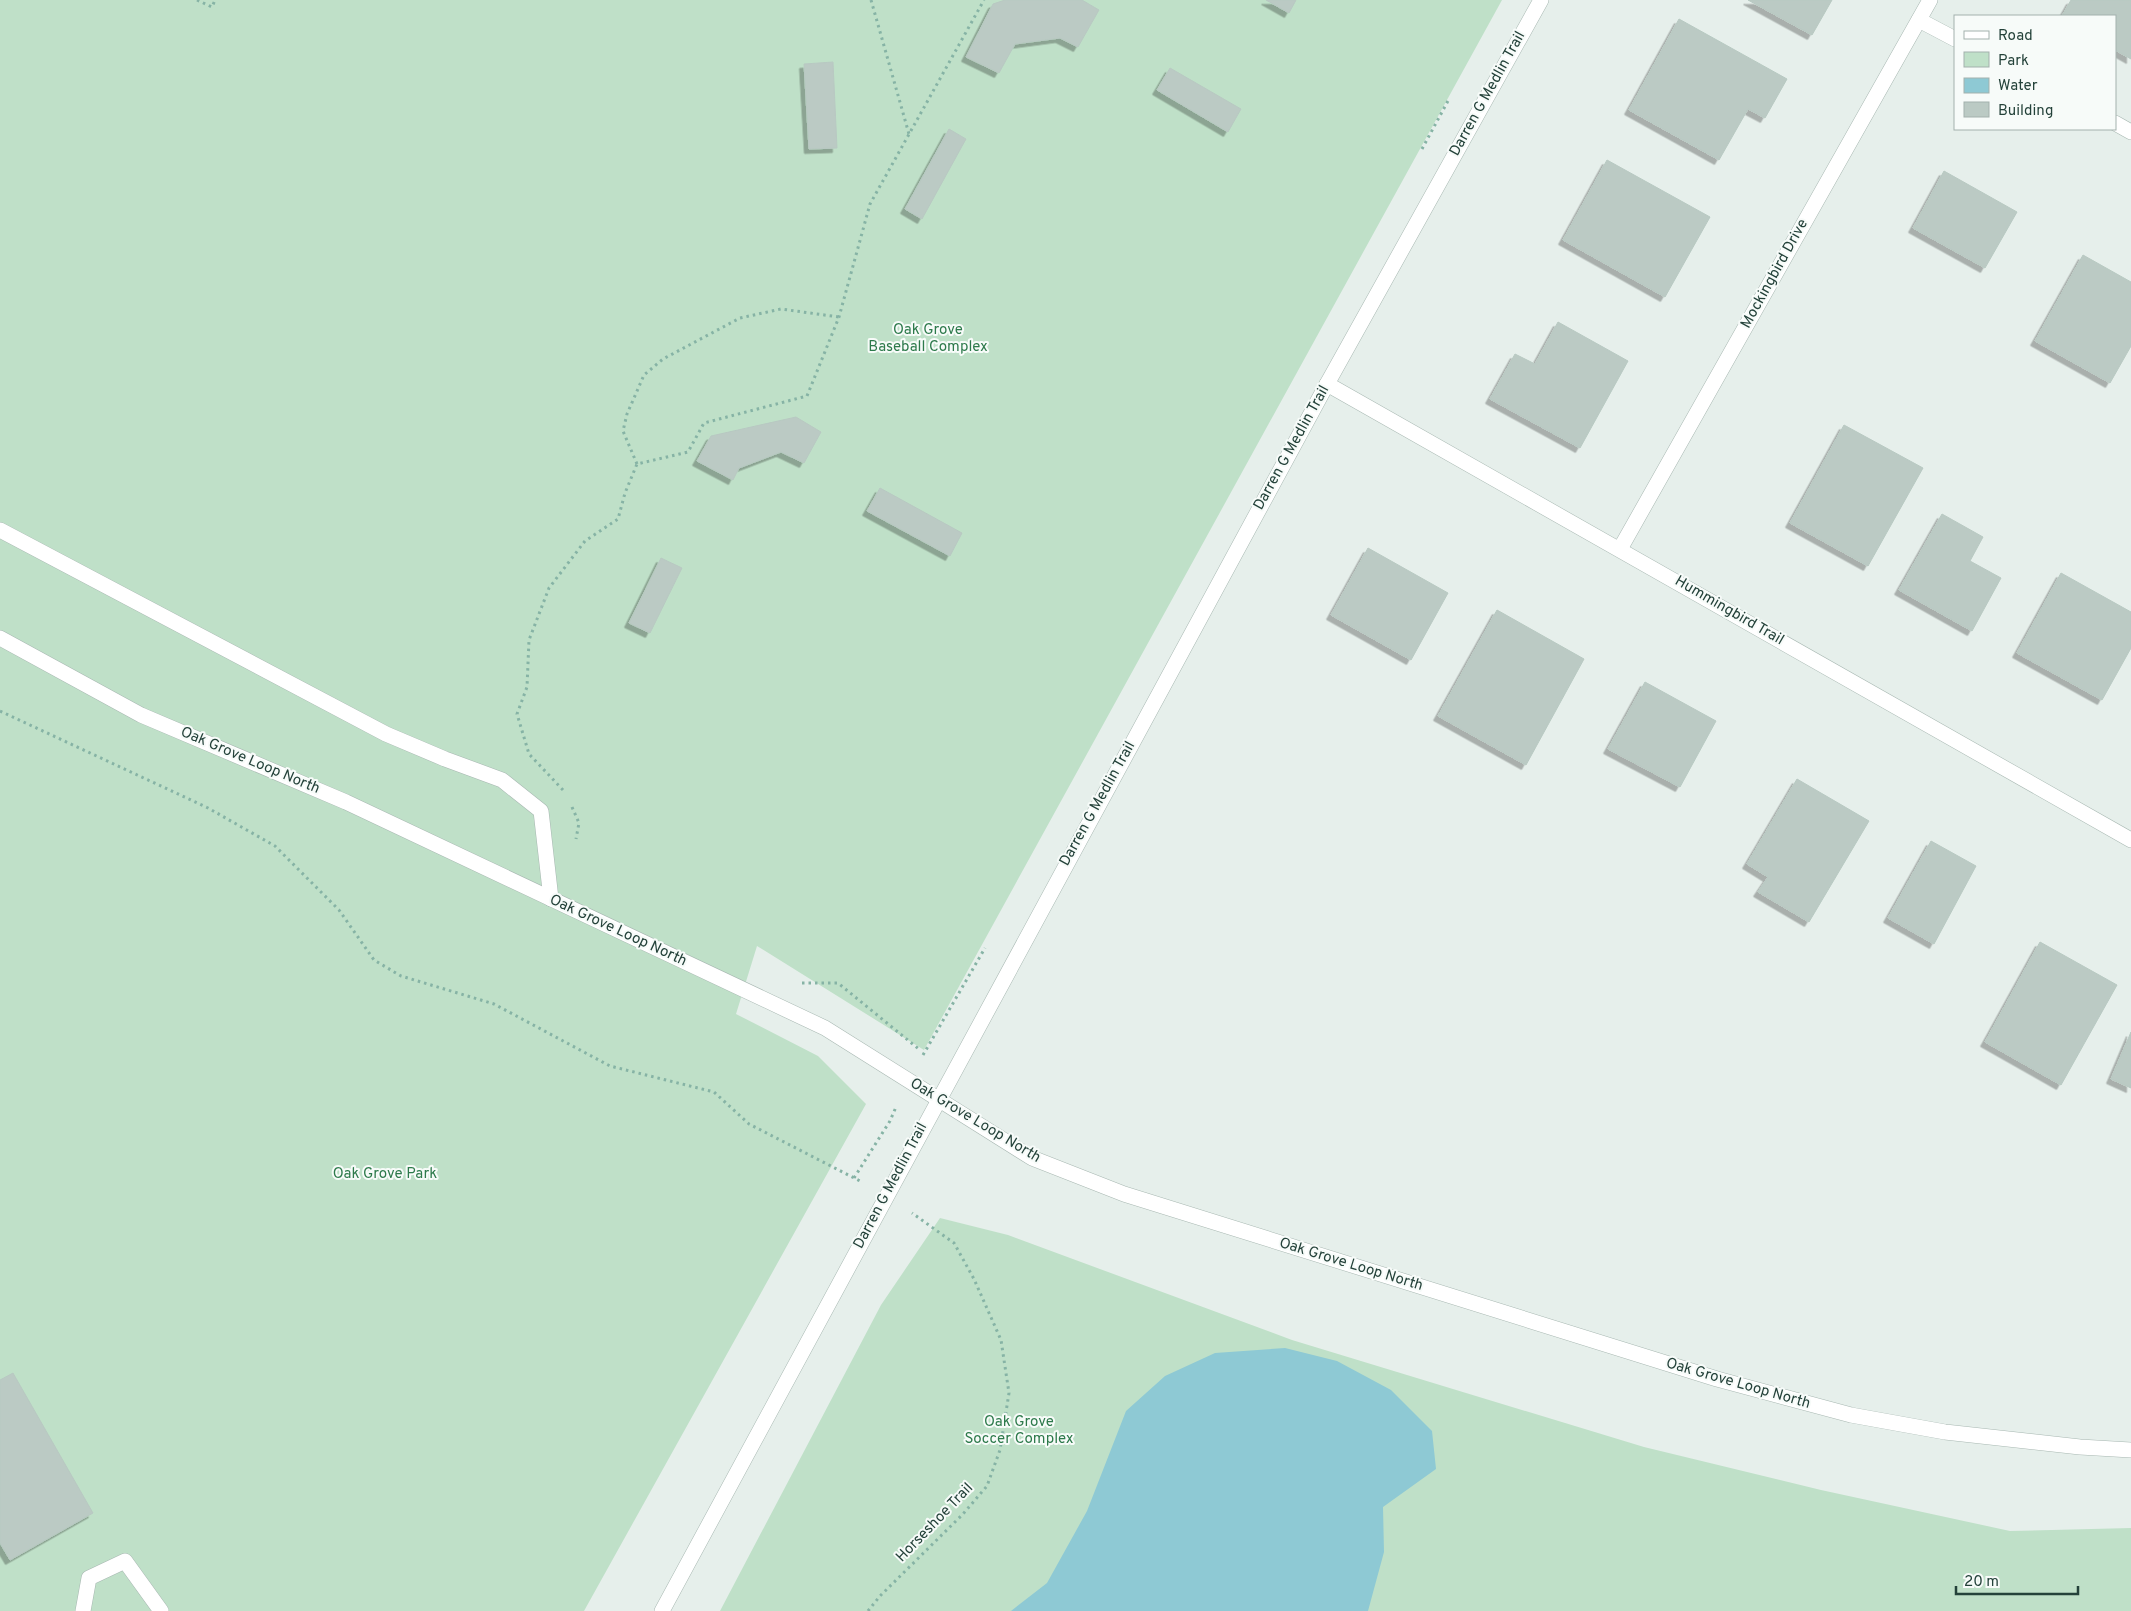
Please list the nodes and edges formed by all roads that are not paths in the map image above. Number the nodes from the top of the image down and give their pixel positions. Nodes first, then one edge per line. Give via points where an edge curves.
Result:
1 (1541, 0) edge
2 (1930, 0) edge
3 (1919, 20) junction
4 (1954, 38) edge
5 (2116, 124) edge
6 (2131, 132) edge
7 (1327, 384) junction
8 (0, 530) edge
9 (1620, 549) junction
10 (0, 638) edge
11 (2131, 840) edge
12 (551, 899) junction
13 (938, 1100) junction
14 (2131, 1450) edge
15 (83, 1611) edge
16 (161, 1611) edge
17 (662, 1611) edge

1 - 7 street, Darren G Medlin Trail
2 - 3 street, Mockingbird Drive
3 - 4 street
3 - 9 street, Mockingbird Drive
5 - 6 street
7 - 9 street, Hummingbird Trail
7 - 13 street, Darren G Medlin Trail
8 - 12 street via 386,734 502,780 541,811
9 - 11 street, Hummingbird Trail
10 - 12 street, Oak Grove Loop North via 141,715 346,802
12 - 13 street, Oak Grove Loop North via 824,1028
13 - 14 street, Oak Grove Loop North via 1032,1158 1124,1194 1717,1380 1851,1415 1945,1432
13 - 17 street, Darren G Medlin Trail
15 - 16 street via 89,1578 125,1561

